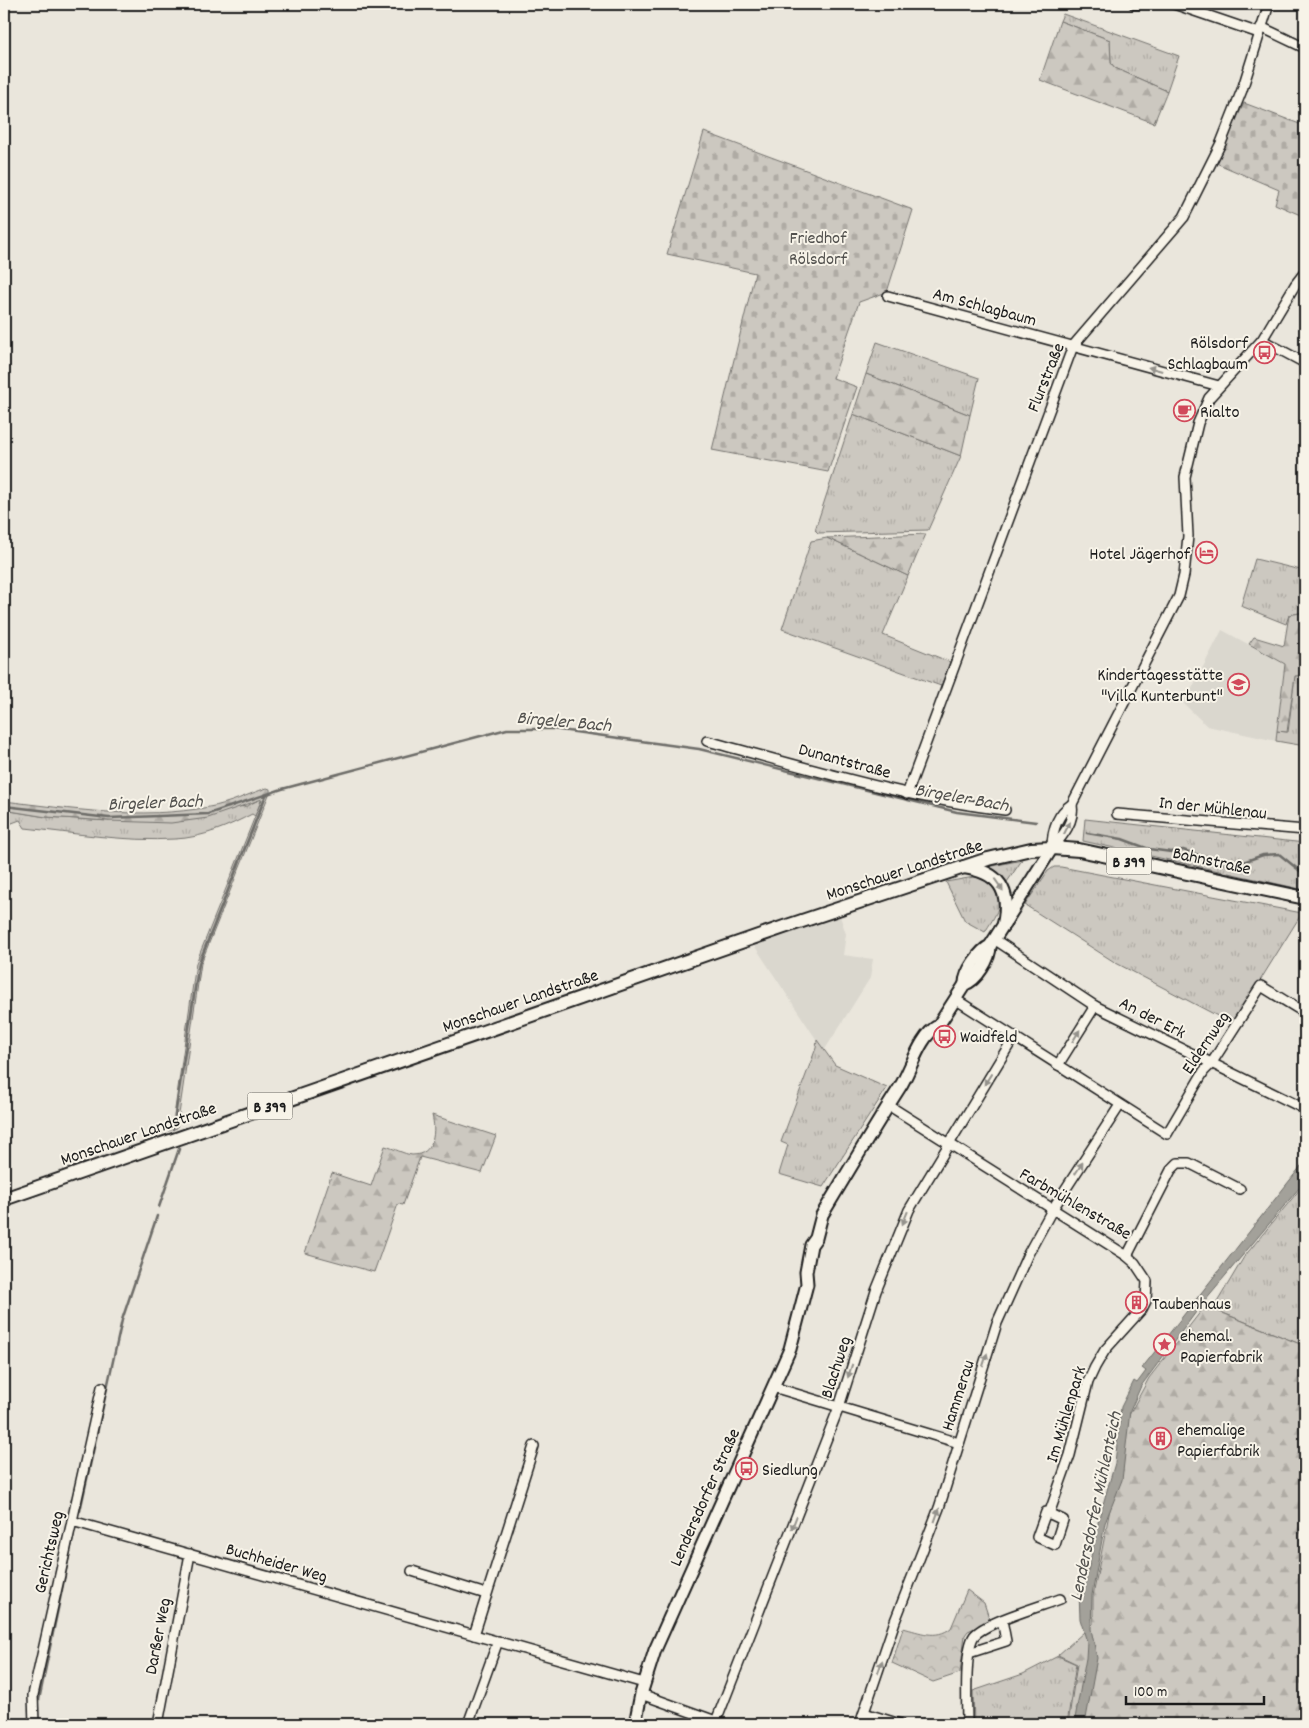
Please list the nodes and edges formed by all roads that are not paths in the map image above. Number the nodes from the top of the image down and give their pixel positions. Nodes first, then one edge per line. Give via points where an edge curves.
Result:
1 (1134, 4) edge
2 (1138, 4) edge
3 (1174, 4) edge
4 (1269, 4) edge
5 (1260, 30) junction
6 (1305, 48) edge
7 (1305, 272) edge
8 (888, 296) dead end
9 (1262, 340) junction
10 (1074, 346) junction
11 (1305, 363) edge
12 (1219, 386) junction
13 (707, 741) dead end
14 (907, 794) junction
15 (1005, 810) dead end
16 (1117, 814) dead end
17 (1305, 830) edge
18 (1052, 848) junction
19 (964, 867) junction
20 (1305, 898) edge
21 (1004, 924) junction
22 (992, 943) junction
23 (956, 999) junction
24 (1094, 1006) junction
25 (1305, 1011) edge
26 (1014, 1037) junction
27 (1211, 1064) junction
28 (1058, 1065) junction
29 (1120, 1105) junction
30 (888, 1106) junction
31 (1305, 1108) edge
32 (947, 1144) junction
33 (1240, 1189) dead end
34 (4, 1199) edge
35 (1052, 1210) junction
36 (1127, 1256) junction
37 (102, 1387) dead end
38 (773, 1387) junction
39 (839, 1407) junction
40 (959, 1443) junction
41 (534, 1446) dead end
42 (1050, 1514) dead end
43 (72, 1521) junction
44 (190, 1554) junction
45 (412, 1571) dead end
46 (486, 1594) junction
47 (1060, 1599) dead end
48 (1002, 1620) junction
49 (474, 1635) junction
50 (498, 1640) junction
51 (970, 1653) junction
52 (642, 1689) junction
53 (864, 1713) junction
54 (718, 1723) edge
55 (34, 1724) edge
56 (158, 1724) edge
57 (468, 1724) edge
58 (635, 1724) edge
59 (860, 1724) edge
60 (900, 1724) edge
61 (967, 1724) edge

1 - 2 street
3 - 5 street
4 - 5 street, Flurstraße
5 - 6 street
5 - 10 street, Flurstraße via 1242,90 1221,143 1184,217
7 - 9 street
8 - 10 street, Am Schlagbaum
9 - 11 street
9 - 12 street
12 -> 10 street, Am Schlagbaum
10 - 14 street, Flurstraße
12 - 18 street via 1202,410 1188,461 1185,491 1187,556 1179,596 1072,804 1064,809 1052,832
13 - 14 street, Dunantstraße
14 - 15 street, Dunantstraße via 958,805
16 - 17 street, In der Mühlenau
18 - 19 main road, Monschauer Landstraße / B 399 via 1016,852
18 - 20 main road, Bahnstraße / B 399 via 1079,850
18 - 21 street, Lendersdorfer Straße
19 -> 21 main road via 987,873 1000,884 1007,901
19 - 34 main road, Monschauer Landstraße / B 399
21 - 22 street, Lendersdorfer Straße
22 - 23 street, Lendersdorfer Straße via 975,961
22 - 24 street, An der Erk
23 - 26 street
23 - 30 street, Lendersdorfer Straße via 921,1046
24 - 27 street, An der Erk
28 -> 24 street
25 - 27 street, Eldernweg via 1261,986
26 - 28 street
26 -> 32 street, Blachweg
27 - 29 street, Eldernweg via 1168,1134
27 - 31 street, An der Erk
28 - 29 street
35 -> 29 street, Hammerau
30 - 32 street, Farbmühlenstraße
30 - 38 street, Lendersdorfer Straße via 822,1215 811,1279 806,1284 790,1350
32 - 35 street, Farbmühlenstraße
32 -> 39 street, Blachweg via 908,1210 876,1290
33 - 36 street, Farbmühlenstraße via 1189,1163 1178,1163 1171,1170
35 - 36 street, Farbmühlenstraße
40 -> 35 street, Hammerau via 997,1323
36 - 42 street, Im Mühlenpark via 1147,1281 1146,1301 1105,1350 1088,1382 1070,1455
37 - 43 street, Gerichtsweg
38 - 39 street
38 - 52 street, Lendersdorfer Straße via 655,1650
39 - 40 street
39 -> 54 street, Blachweg
53 -> 40 street, Hammerau via 895,1621 940,1508
41 - 46 street
43 - 44 street, Buchheider Weg
43 - 55 street, Gerichtsweg via 33,1695
44 - 49 street, Buchheider Weg
44 - 56 street, Darßer Weg
45 - 46 street
46 - 49 street
47 - 48 street
48 - 51 street via 976,1634
48 - 51 street via 1006,1641
49 - 50 street, Buchheider Weg
50 - 52 street, Buchheider Weg
50 - 57 street
51 - 61 street
52 - 54 street, Buchheider Weg
52 - 58 street, Lendersdorfer Straße
53 - 59 street, Hammerau
53 - 60 street

